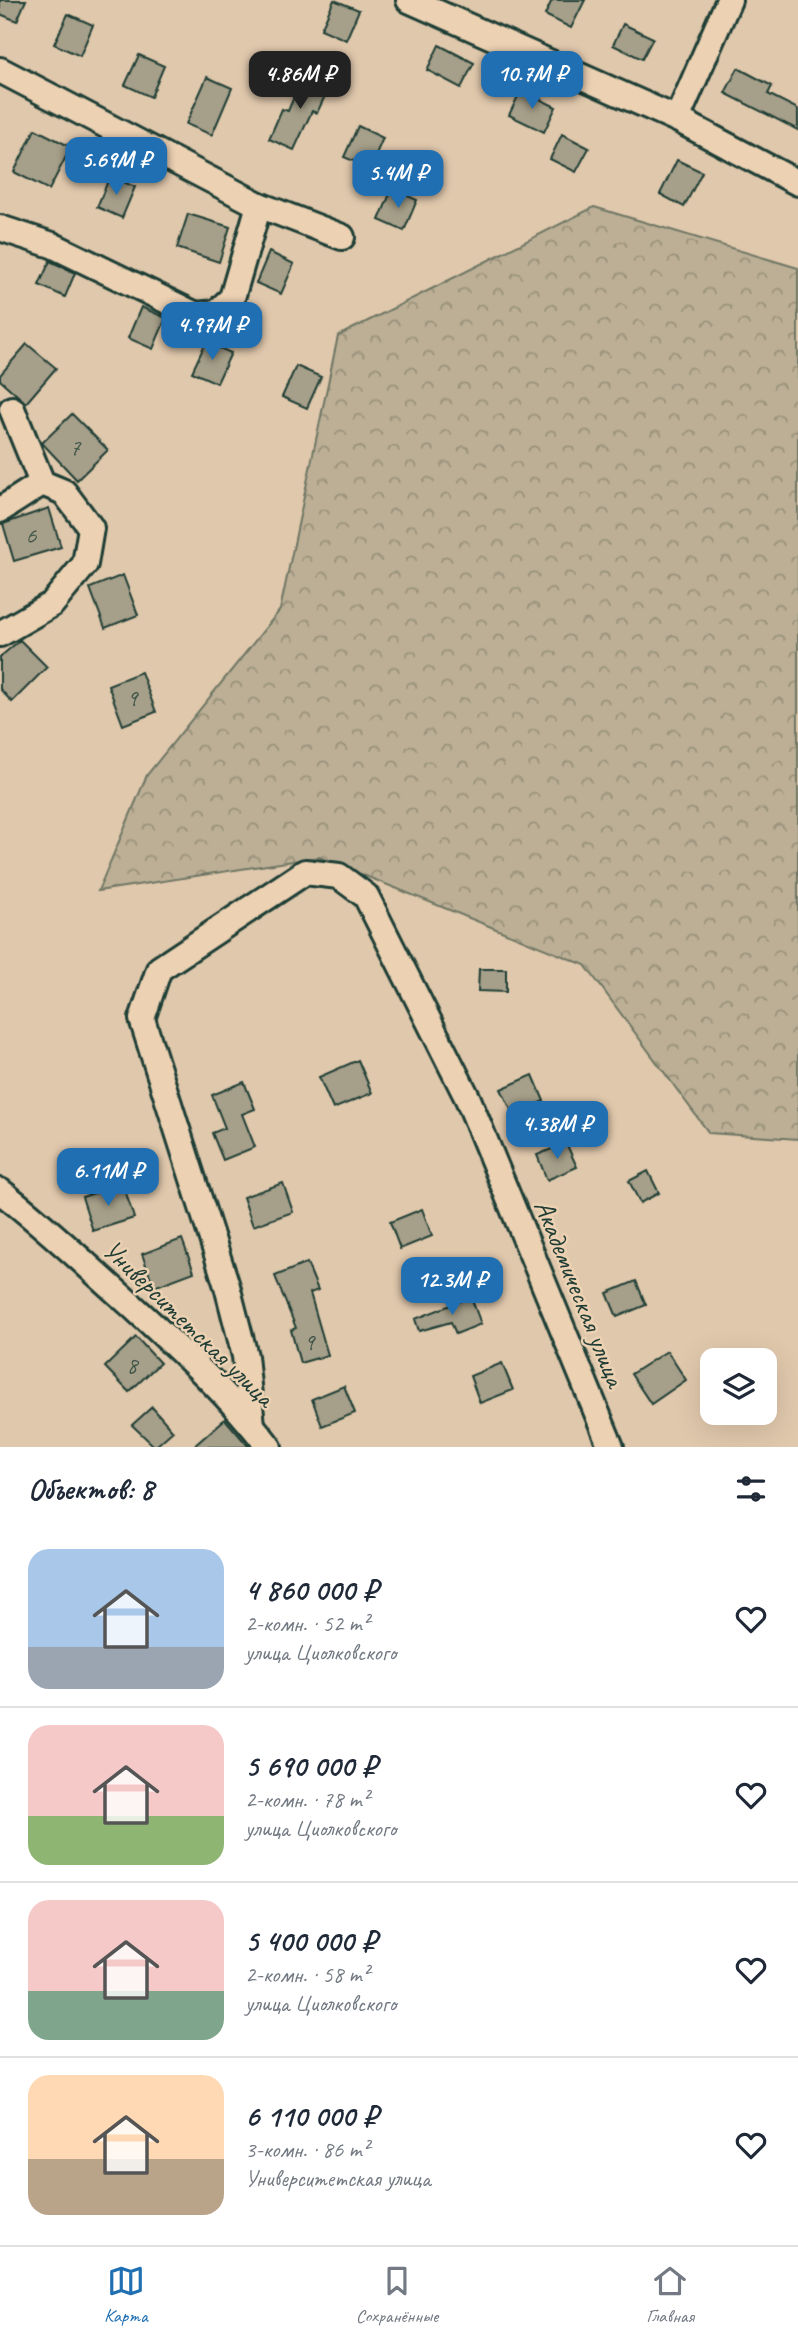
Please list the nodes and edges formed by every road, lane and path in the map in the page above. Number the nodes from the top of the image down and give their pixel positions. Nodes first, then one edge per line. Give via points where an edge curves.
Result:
1 (409, 0) edge
2 (729, 0) edge
3 (0, 70) edge
4 (677, 119) junction
5 (798, 183) edge
6 (259, 205) junction
7 (0, 228) edge
8 (342, 237) dead end
9 (12, 409) dead end
10 (42, 483) junction
11 (0, 510) edge
12 (0, 634) edge
13 (0, 1191) edge
14 (253, 1425) junction
15 (269, 1447) edge
16 (611, 1447) edge

1 - 4 street
2 - 4 street
3 - 6 street
4 - 5 street
6 - 7 street via 232,298 216,313 196,316 52,245
6 - 8 street
9 - 10 street
10 - 11 street
10 - 12 street via 64,492 91,528 85,565 52,604
13 - 14 street, Университетская улица via 180,1350
14 - 15 street, Университетская улица
14 - 16 street, Академическая улица via 245,1356 227,1286 142,1019 159,969 305,872 339,876 366,896 468,1099

